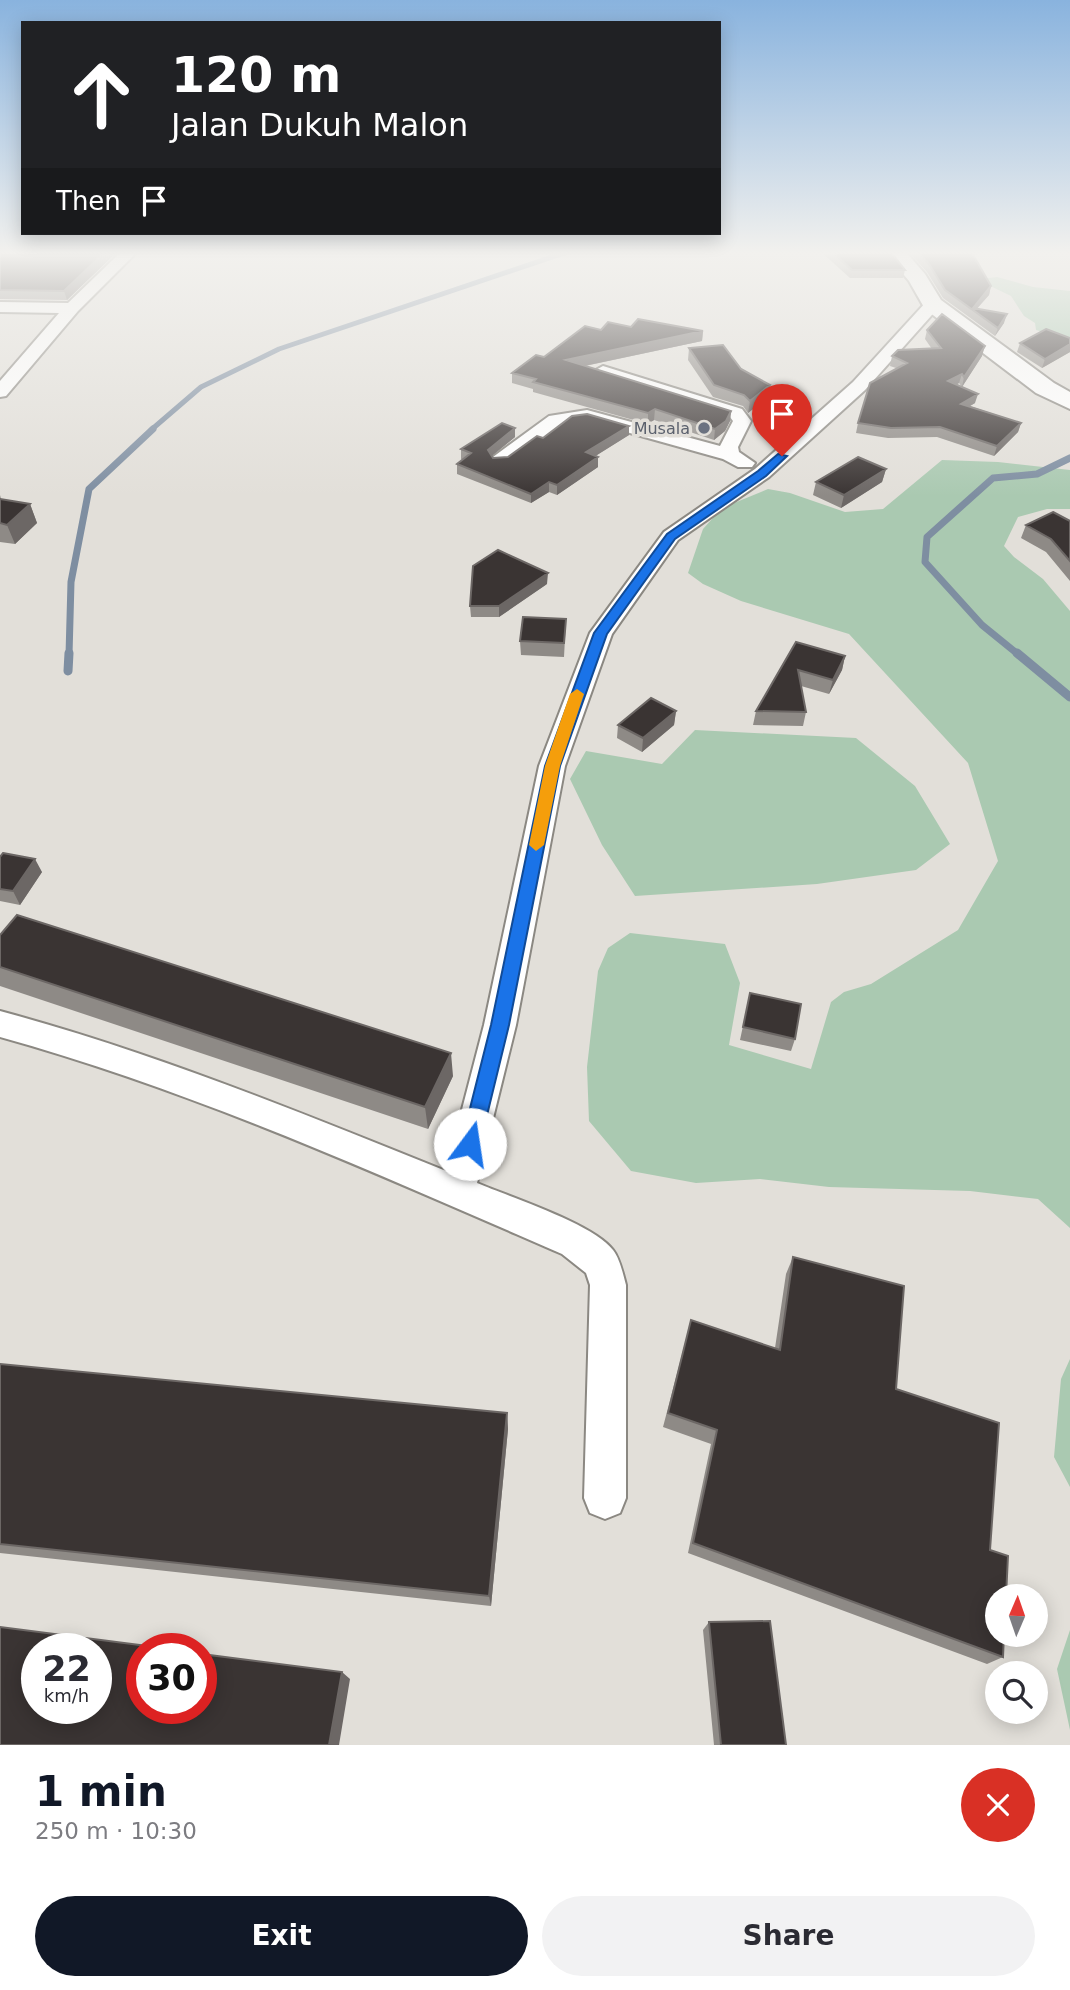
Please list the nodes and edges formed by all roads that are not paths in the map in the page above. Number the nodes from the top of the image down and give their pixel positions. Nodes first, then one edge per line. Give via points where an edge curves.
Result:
1 (51, 332) edge
2 (907, 332) edge
3 (971, 332) edge
4 (603, 371) edge
5 (0, 392) edge
6 (1070, 402) edge
7 (730, 455) junction
8 (500, 461) edge
9 (762, 473) junction
10 (0, 1024) edge
11 (458, 1192) junction
12 (605, 1498) dead end

1 - 5 street
2 - 9 street via 859,386
3 - 6 street
4 - 7 street via 736,413 742,421 729,447
7 - 8 street via 575,415 555,420
7 - 9 street
9 - 11 street via 671,536 601,633 552,766 500,1025
10 - 11 street via 63,1040 184,1083
11 - 12 street via 575,1242 600,1262 608,1285

